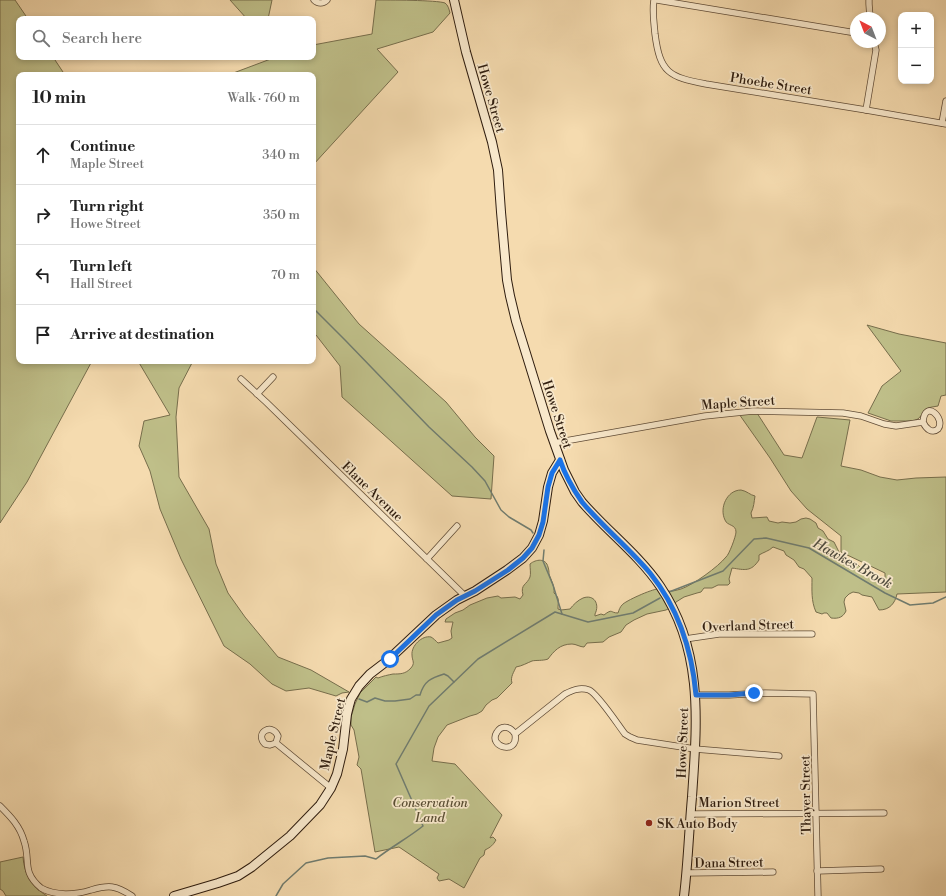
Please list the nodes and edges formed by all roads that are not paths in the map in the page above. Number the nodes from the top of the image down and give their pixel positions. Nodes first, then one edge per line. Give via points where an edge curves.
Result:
1 (314, 0) edge
2 (327, 0) edge
3 (454, 0) edge
4 (654, 0) edge
5 (658, 0) edge
6 (869, 0) edge
7 (870, 12) edge
8 (850, 32) edge
9 (876, 48) edge
10 (946, 101) edge
11 (866, 110) junction
12 (944, 124) edge
13 (273, 377) dead end
14 (241, 379) dead end
15 (257, 394) junction
16 (924, 422) dead end
17 (554, 443) junction
18 (560, 460) junction
19 (457, 526) dead end
20 (427, 559) junction
21 (465, 596) junction
22 (812, 634) dead end
23 (685, 639) junction
24 (696, 695) junction
25 (515, 734) dead end
26 (276, 742) dead end
27 (695, 749) junction
28 (779, 756) dead end
29 (331, 788) junction
30 (0, 806) edge
31 (816, 813) junction
32 (884, 813) dead end
33 (691, 814) junction
34 (881, 869) dead end
35 (817, 871) junction
36 (773, 872) dead end
37 (686, 874) junction
38 (132, 896) edge
39 (174, 896) edge
40 (684, 896) edge
41 (818, 896) edge

1 - 2 street via 317,3
3 - 17 street, Howe Street via 498,170 510,296
4 - 11 street, Phoebe Street via 654,22 661,62 676,76 694,82
5 - 8 street
6 - 7 street
9 - 11 street
10 - 12 street
11 - 12 street, Phoebe Street
13 - 15 street
14 - 15 street, Elane Avenue
15 - 20 street, Elane Avenue
16 - 17 street, Maple Street via 896,426 843,413 753,411 705,416
17 - 18 street, Howe Street
18 - 21 street, Maple Street via 552,473 543,522 532,548 508,570
18 - 23 street, Howe Street via 582,502 660,586 676,613
19 - 20 street
20 - 21 street, Elane Avenue
21 - 29 street, Maple Street via 424,625 359,686 349,706 343,749
22 - 23 street, Overland Street via 719,634
23 - 24 street, Howe Street
24 - 27 street, Howe Street
24 - 31 street, Thayer Street via 765,692 813,694
25 - 27 street via 565,694 584,689 591,691 630,737
26 - 29 street
27 - 28 street
27 - 33 street, Howe Street
29 - 39 street, Maple Street via 306,821 252,867 238,876
30 - 38 street via 21,831 28,870 35,882 46,892 60,896 112,887
31 - 32 street, Marion Street
31 - 33 street, Marion Street
31 - 35 street, Thayer Street
33 - 37 street, Howe Street
34 - 35 street
35 - 41 street, Thayer Street
36 - 37 street, Dana Street
37 - 40 street, Howe Street

